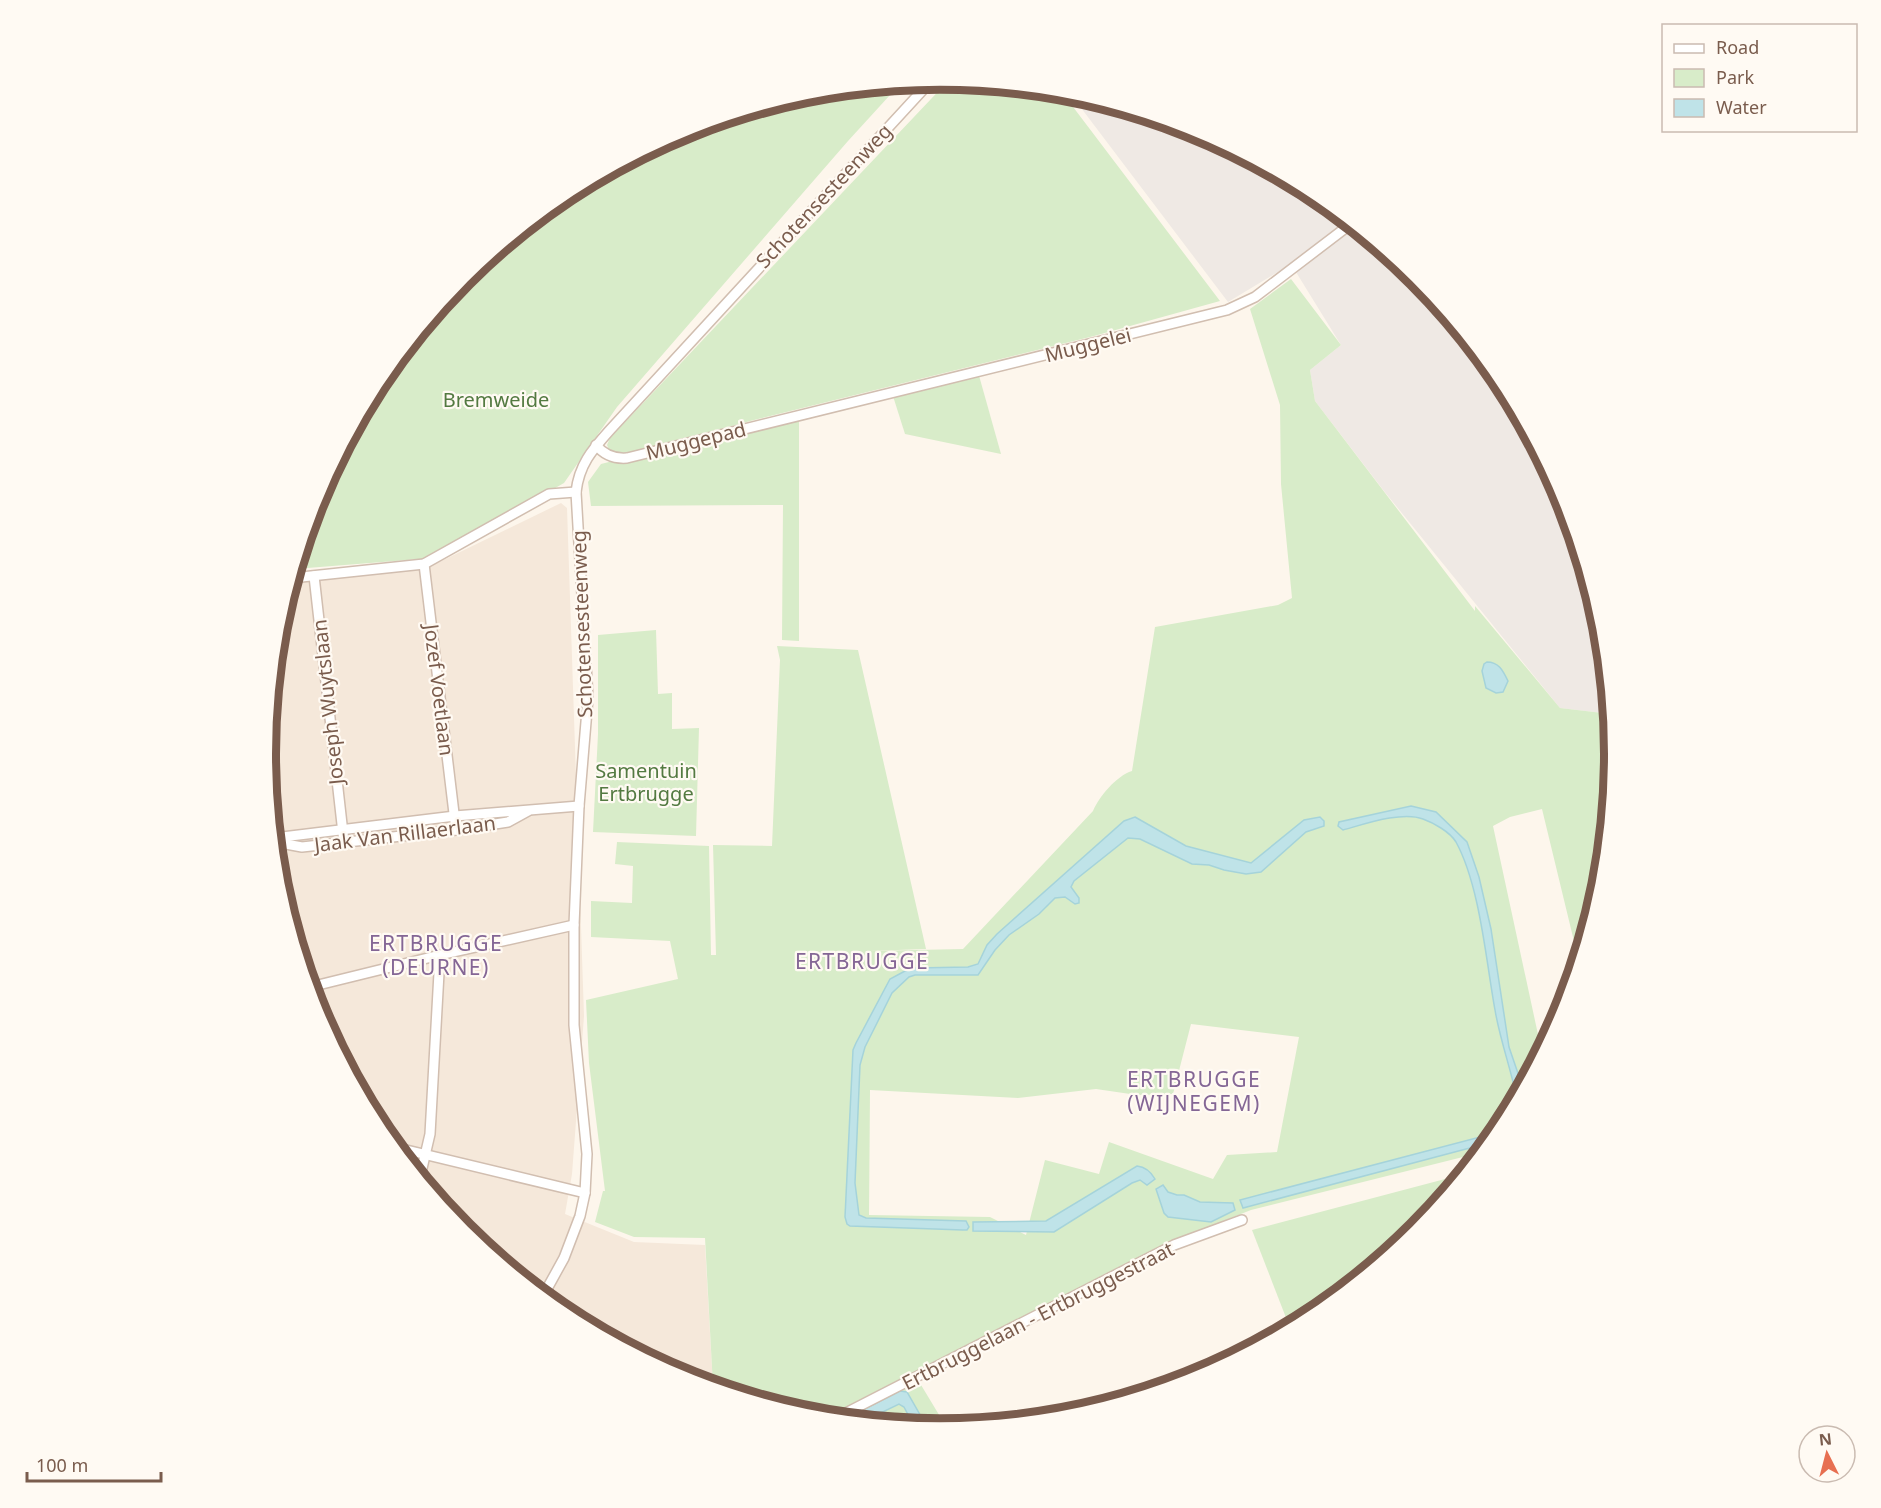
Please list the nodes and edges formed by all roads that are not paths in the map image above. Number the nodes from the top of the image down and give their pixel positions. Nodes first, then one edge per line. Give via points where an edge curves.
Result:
1 (919, 90) edge
2 (1346, 228) edge
3 (799, 414) joint
4 (596, 445) junction
5 (576, 492) junction
6 (424, 564) junction
7 (314, 576) junction
8 (301, 577) edge
9 (579, 806) junction
10 (533, 809) junction
11 (455, 816) junction
12 (343, 829) junction
13 (456, 830) junction
14 (282, 839) edge
15 (282, 842) edge
16 (344, 842) junction
17 (574, 926) junction
18 (440, 955) junction
19 (319, 985) edge
20 (408, 1150) edge
21 (424, 1154) junction
22 (422, 1168) edge
23 (585, 1193) junction
24 (1242, 1220) dead end
25 (547, 1289) edge
26 (849, 1411) edge

1 - 4 street, Schotensesteenweg
2 - 3 street, Muggelei via 1256,297 1238,306
3 - 4 street, Muggepad via 627,458 613,458
4 - 5 street, Schotensesteenweg via 582,465
5 - 6 street via 549,494
5 - 9 street, Schotensesteenweg via 588,698
6 - 7 street
6 - 11 street, Jozef Voetlaan
7 - 8 street
7 - 12 street, Joseph Wuytslaan
9 - 10 street, Jaak Van Rillaerlaan
9 - 17 street, Schotensesteenweg
10 - 11 street, Jaak Van Rillaerlaan
10 - 13 street, Jaak Van Rillaerlaan via 508,822
11 - 12 street, Jaak Van Rillaerlaan
11 - 13 street, Jozef Voetlaan
12 - 14 street, Jaak Van Rillaerlaan
12 - 16 street, Joseph Wuytslaan
13 - 16 street, Jaak Van Rillaerlaan
15 - 16 street, Jaak Van Rillaerlaan via 302,847
17 - 18 street
17 - 23 street, Schotensesteenweg via 574,1025 587,1154
18 - 19 street
18 - 21 street via 430,1134
20 - 21 street
21 - 22 street
21 - 23 street
23 - 25 street, Schotensesteenweg via 575,1232
24 - 26 street, Ertbruggelaan - Ertbruggestraat via 1174,1245

